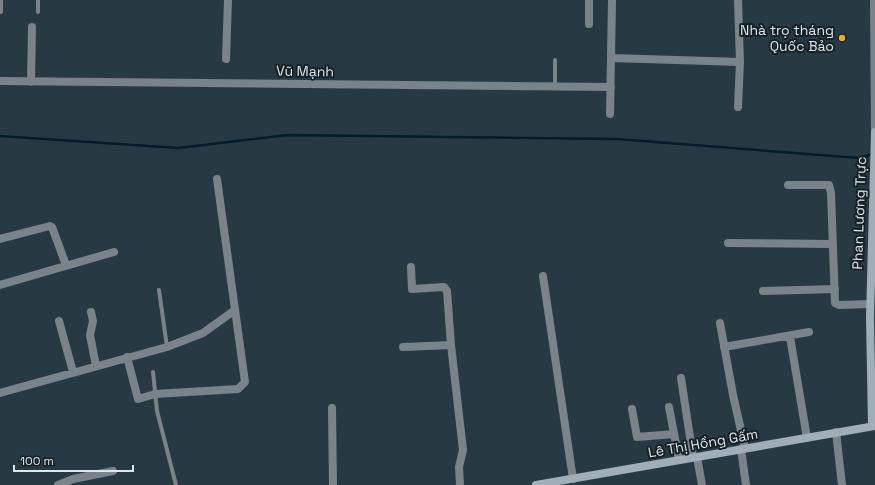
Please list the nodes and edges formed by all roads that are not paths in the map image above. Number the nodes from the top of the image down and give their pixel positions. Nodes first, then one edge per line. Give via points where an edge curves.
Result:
1 (1, 0) edge
2 (38, 0) edge
3 (228, 0) edge
4 (589, 0) edge
5 (612, 0) edge
6 (738, 0) edge
7 (874, 0) edge
8 (1, 12) dead end
9 (38, 12) dead end
10 (589, 24) dead end
11 (32, 27) dead end
12 (612, 58) junction
13 (226, 59) dead end
14 (555, 60) dead end
15 (740, 62) junction
16 (0, 81) edge
17 (31, 82) junction
18 (555, 86) junction
19 (611, 87) junction
20 (738, 107) dead end
21 (610, 114) dead end
22 (874, 132) edge
23 (874, 178) edge
24 (217, 179) dead end
25 (788, 185) dead end
26 (0, 239) edge
27 (728, 244) dead end
28 (832, 244) junction
29 (114, 252) dead end
30 (66, 265) junction
31 (411, 267) dead end
32 (543, 276) dead end
33 (0, 285) edge
34 (835, 289) junction
35 (159, 290) dead end
36 (763, 290) dead end
37 (870, 304) junction
38 (235, 310) junction
39 (91, 312) dead end
40 (59, 321) dead end
41 (720, 323) dead end
42 (809, 332) dead end
43 (790, 337) junction
44 (451, 345) junction
45 (724, 346) junction
46 (167, 347) junction
47 (403, 348) dead end
48 (127, 357) junction
49 (96, 366) junction
50 (73, 372) junction
51 (153, 372) dead end
52 (681, 378) dead end
53 (0, 393) edge
54 (155, 394) junction
55 (669, 407) dead end
56 (332, 408) dead end
57 (632, 409) dead end
58 (874, 426) edge
59 (836, 432) junction
60 (674, 434) junction
61 (807, 438) junction
62 (743, 449) junction
63 (695, 457) junction
64 (679, 460) junction
65 (112, 471) dead end
66 (573, 479) junction
67 (565, 482) edge
68 (58, 485) edge
69 (176, 485) edge
70 (333, 485) edge
71 (460, 485) edge
72 (536, 485) edge
73 (702, 485) edge
74 (746, 485) edge
75 (842, 485) edge

1 - 8 lane
2 - 9 lane
3 - 13 street
4 - 10 street
5 - 12 street
6 - 15 street
7 - 22 street, Phan Lương Trực
11 - 17 street
12 - 15 street
12 - 19 street
14 - 18 lane
15 - 20 street
16 - 17 street, Vũ Mạnh
17 - 18 street, Vũ Mạnh
18 - 19 street, Vũ Mạnh
19 - 21 street
22 - 23 main road, Phan Lương Trực
23 - 37 main road, Phan Lương Trực
24 - 38 street
25 - 28 street via 829,185
26 - 30 street via 50,226
27 - 28 street
28 - 34 street
29 - 30 street
30 - 33 street
31 - 44 street via 412,288 446,289
32 - 66 street
34 - 36 street
34 - 37 street via 836,304
35 - 46 lane
37 - 58 main road, Phan Lương Trực
38 - 46 street via 203,333
38 - 54 street via 246,378 241,387 238,390
39 - 49 street via 93,321 90,335
40 - 50 street
41 - 45 street
42 - 43 street
43 - 45 street
43 - 61 street
44 - 47 street
44 - 71 street via 463,450 459,467
45 - 62 street
46 - 48 street
48 - 49 street
48 - 54 street via 138,399
49 - 50 street
50 - 53 street
51 - 54 lane
52 - 63 street
54 - 69 lane via 156,411
55 - 60 street
56 - 70 street
57 - 60 street via 637,437
58 - 59 main road, Lê Thị Hồng Gấm
59 - 61 main road, Lê Thị Hồng Gấm
59 - 75 street
60 - 64 street
61 - 62 main road, Lê Thị Hồng Gấm
62 - 63 main road, Lê Thị Hồng Gấm
62 - 74 street
63 - 64 main road, Lê Thị Hồng Gấm
63 - 73 street
64 - 66 main road, Lê Thị Hồng Gấm
65 - 68 street via 73,479
66 - 67 main road, Lê Thị Hồng Gấm
67 - 72 main road, Lê Thị Hồng Gấm

